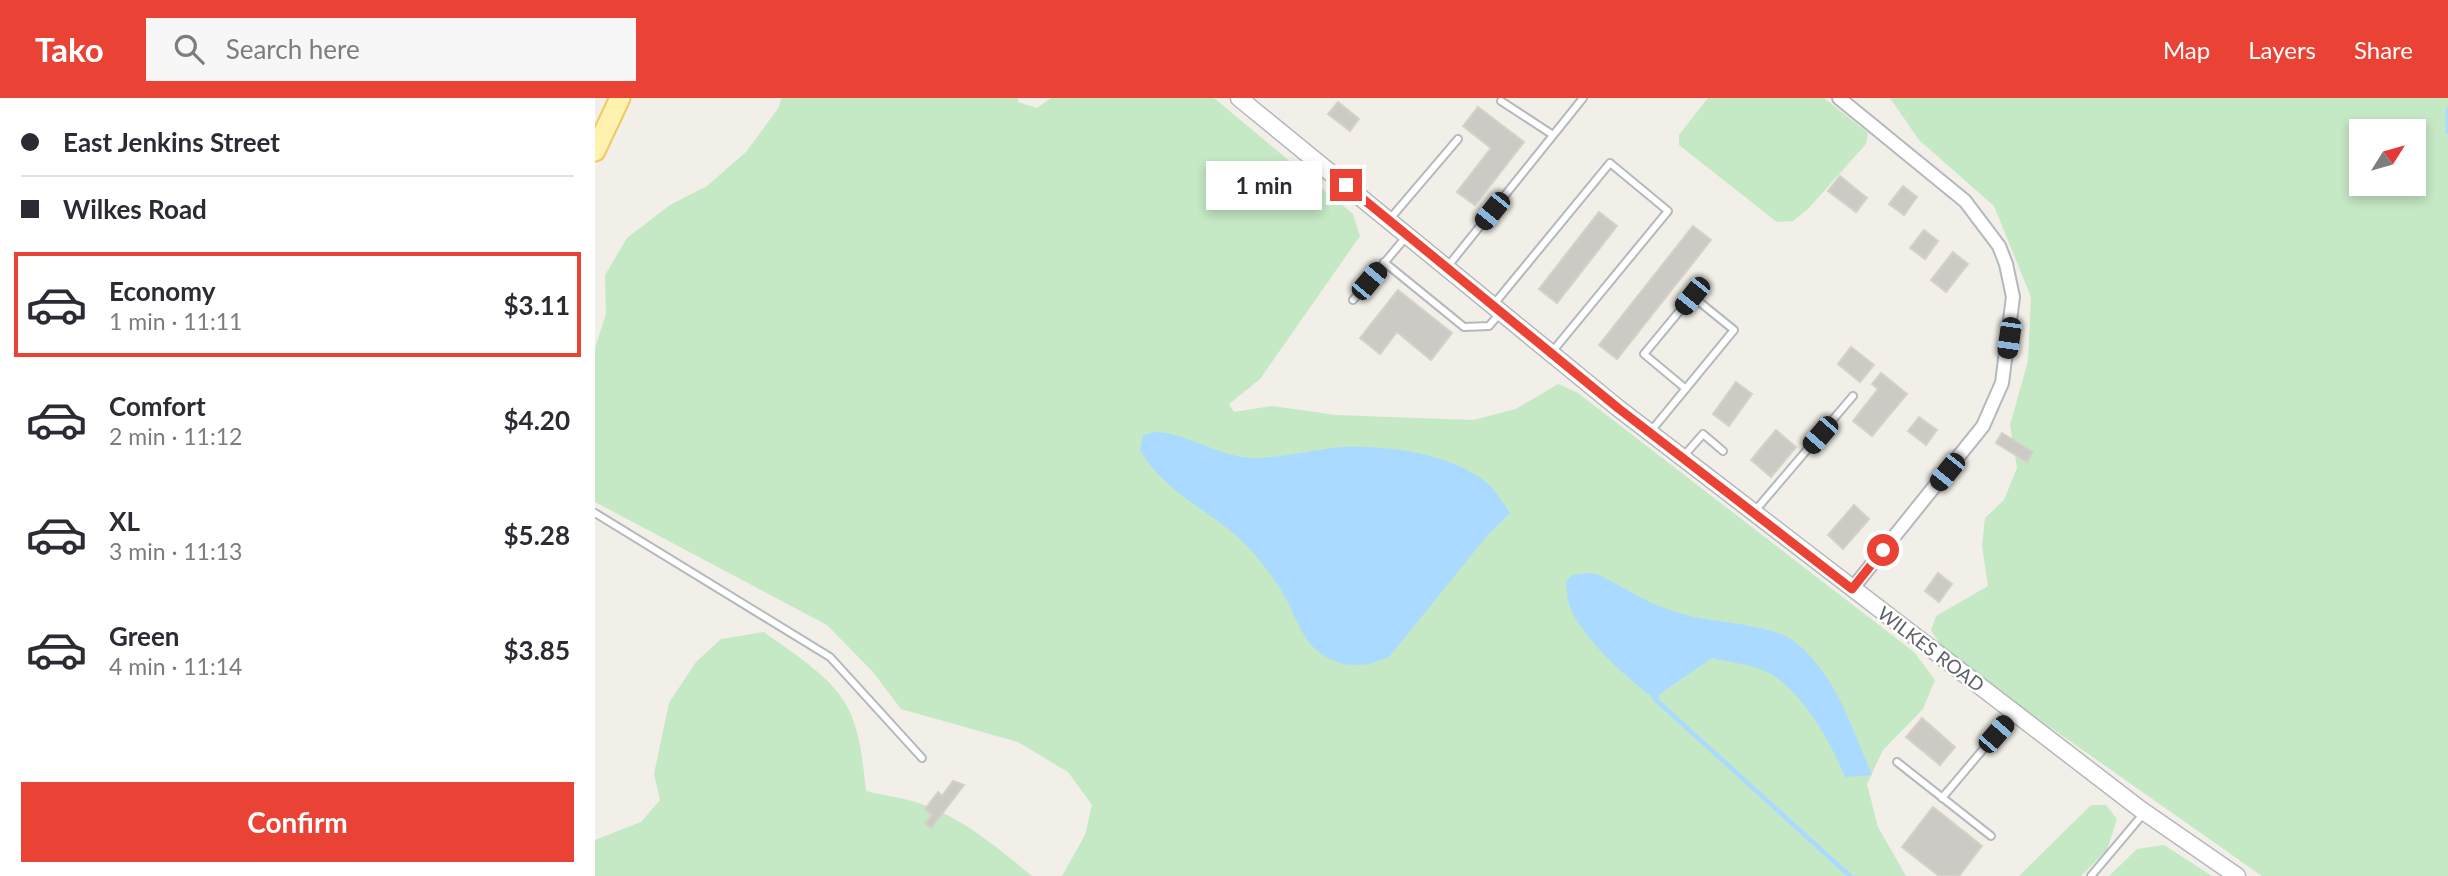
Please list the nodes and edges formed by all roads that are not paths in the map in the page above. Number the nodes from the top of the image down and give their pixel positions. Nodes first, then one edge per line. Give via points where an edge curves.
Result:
1 (620, 98) edge
2 (1239, 98) edge
3 (1583, 98) edge
4 (1839, 98) edge
5 (1501, 101) dead end
6 (1553, 135) junction
7 (1458, 139) dead end
8 (595, 151) edge
9 (1388, 220) junction
10 (1407, 235) junction
11 (1384, 262) junction
12 (1446, 267) junction
13 (1353, 300) dead end
14 (1497, 309) junction
15 (1551, 353) junction
16 (1686, 389) junction
17 (1853, 396) dead end
18 (1650, 432) junction
19 (1723, 452) dead end
20 (1682, 458) junction
21 (595, 513) edge
22 (1754, 513) junction
23 (1852, 589) junction
24 (2014, 713) junction
25 (922, 758) dead end
26 (1897, 762) dead end
27 (1942, 798) junction
28 (2145, 812) junction
29 (1991, 836) dead end
30 (2091, 876) edge
31 (2237, 876) edge

1 - 8 main road
2 - 9 street, WILKES ROAD
3 - 6 lane
4 - 23 street via 1965,201 1999,246 2013,297 2002,383 1983,426
5 - 6 lane
6 - 12 lane
7 - 9 lane
9 - 10 street, WILKES ROAD
10 - 11 lane
10 - 12 street, WILKES ROAD
11 - 13 lane
11 - 14 lane via 1464,327 1489,326
12 - 14 street, WILKES ROAD
14 - 15 street, WILKES ROAD
14 - 15 lane via 1610,163 1668,211
15 - 18 street, WILKES ROAD
16 - 16 lane via 1734,330 1692,296 1644,354
16 - 18 lane
17 - 22 lane
18 - 20 street, WILKES ROAD
19 - 20 lane via 1703,434
20 - 22 street, WILKES ROAD
21 - 25 lane via 830,657
22 - 23 street, WILKES ROAD
23 - 24 street, WILKES ROAD
24 - 27 lane
24 - 28 street, WILKES ROAD
26 - 27 lane
27 - 29 lane
28 - 30 lane
28 - 31 street, WILKES ROAD

